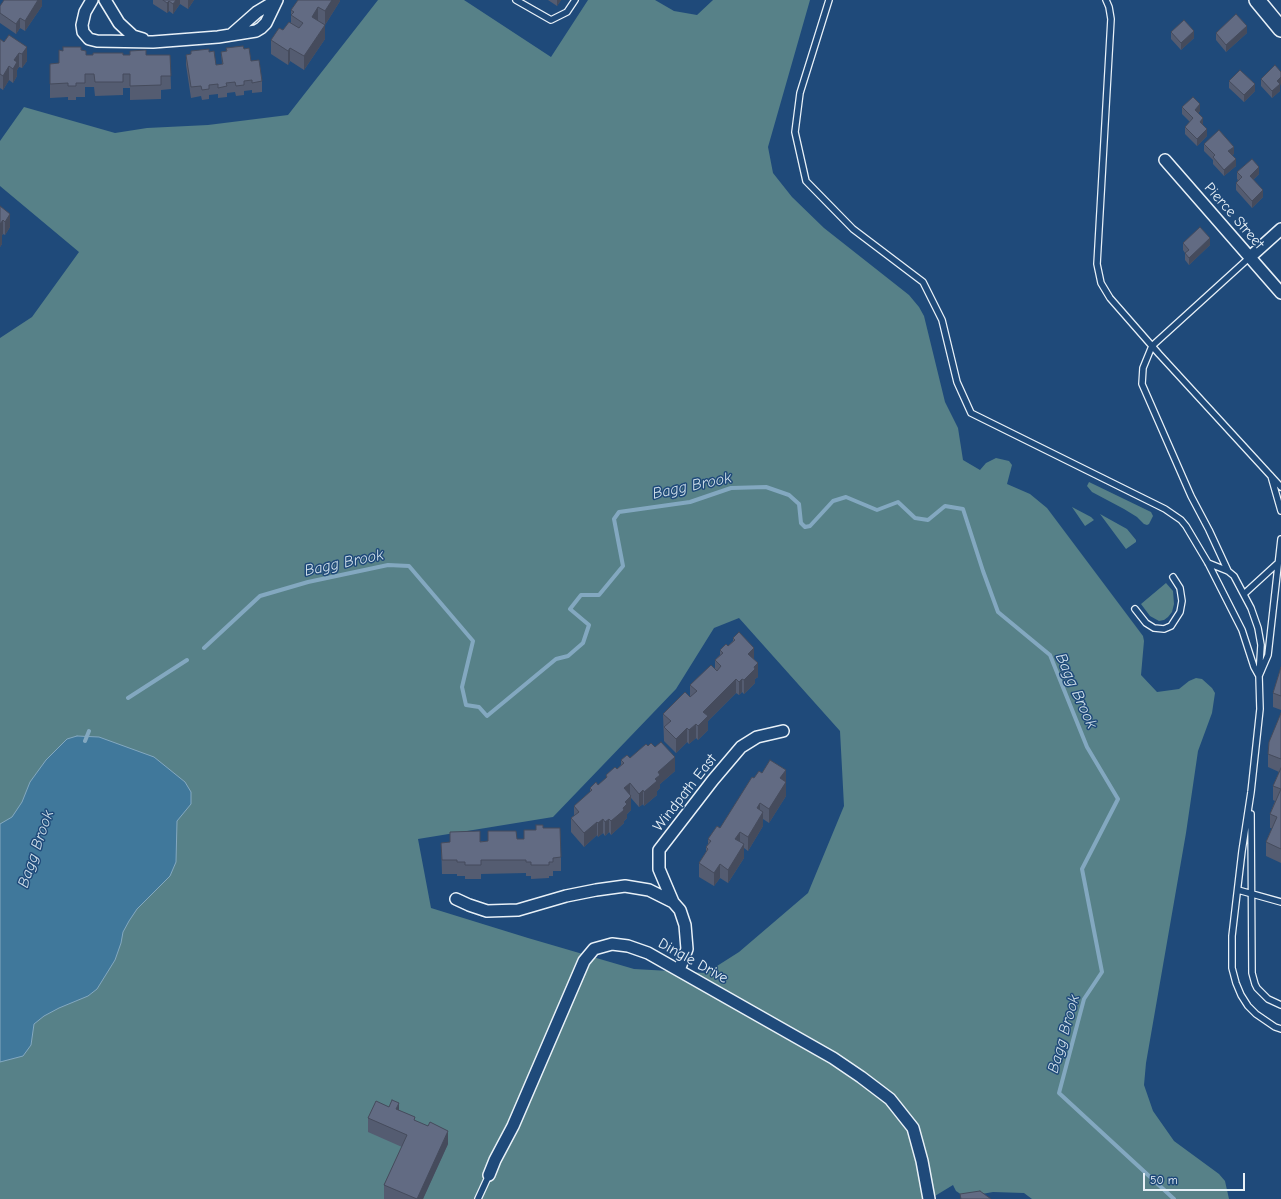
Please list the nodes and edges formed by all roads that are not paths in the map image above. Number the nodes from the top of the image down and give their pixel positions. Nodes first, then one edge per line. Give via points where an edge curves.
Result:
1 (92, 0) edge
2 (105, 0) edge
3 (277, 0) edge
4 (516, 0) edge
5 (575, 0) edge
6 (829, 0) edge
7 (1106, 0) edge
8 (1257, 0) edge
9 (1281, 29) edge
10 (153, 42) junction
11 (1165, 160) dead end
12 (1281, 229) edge
13 (1250, 257) junction
14 (1281, 293) edge
15 (1152, 346) junction
16 (1271, 475) junction
17 (1281, 487) edge
18 (1281, 511) edge
19 (1281, 539) edge
20 (1280, 561) edge
21 (1208, 564) junction
22 (1228, 571) junction
23 (1173, 577) dead end
24 (1244, 594) junction
25 (1135, 609) dead end
26 (1259, 676) junction
27 (783, 732) dead end
28 (1251, 792) junction
29 (1238, 890) junction
30 (1252, 894) junction
31 (456, 899) dead end
32 (673, 902) junction
33 (1281, 902) edge
34 (679, 970) junction
35 (1281, 1005) edge
36 (1281, 1029) edge
37 (489, 1175) joint
38 (478, 1199) edge
39 (929, 1199) edge

1 - 10 street via 85,12 82,25 83,32 89,39
2 - 10 street via 116,19 127,31
3 - 10 street via 261,28 248,33
4 - 5 lane via 551,20 568,12
6 - 21 lane via 800,93 795,132 806,181 854,228 923,282 942,320 957,382 971,413 1170,512 1186,526
7 - 15 lane via 1111,18 1098,273 1110,298
8 - 9 main road
11 - 13 street, Pierce Street
12 - 13 street
13 - 14 street, Pierce Street
13 - 15 lane
15 - 16 lane
15 - 22 lane via 1143,368 1142,384 1191,496
16 - 17 lane
16 - 18 lane
19 - 20 lane
20 - 24 lane
20 - 26 lane via 1268,656
21 - 22 lane
21 - 26 lane via 1242,630
22 - 24 lane via 1234,576
23 - 25 lane via 1180,588 1182,601 1180,612 1171,626 1164,629 1154,628 1146,623
24 - 26 lane via 1258,628 1261,645
26 - 28 lane via 1260,709
27 - 32 street, Windpath East via 757,737 741,747 659,850 659,869
28 - 29 lane
28 - 30 lane
29 - 30 lane
29 - 36 lane via 1232,936 1232,968 1236,983 1248,1006
30 - 33 lane
30 - 35 lane via 1253,979 1263,995
31 - 32 street via 487,910 518,910 566,896 625,886 649,890
32 - 34 street, Windpath East via 680,910 685,925 686,949
34 - 37 street, Dingle Drive via 648,953 628,946 612,944 594,949 584,961 513,1126
34 - 39 street, Dingle Drive via 833,1058 890,1099 913,1128
37 - 38 lane

